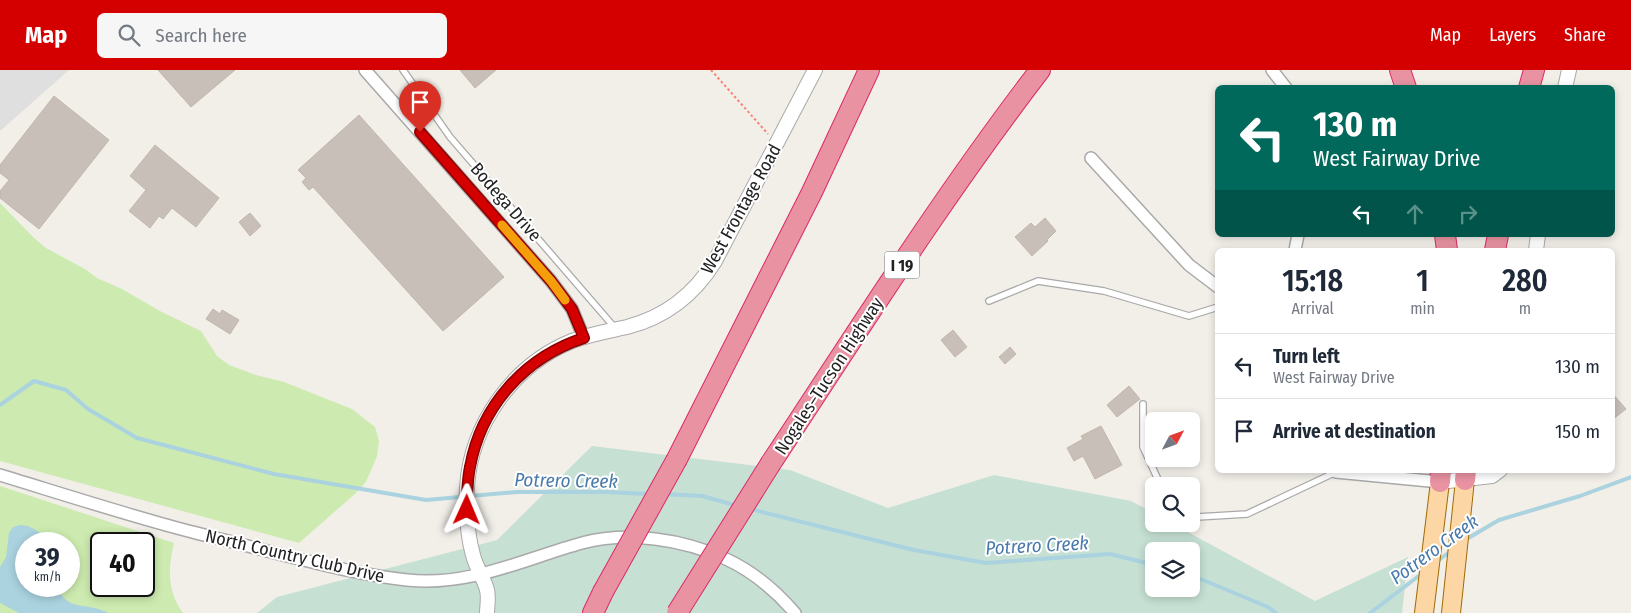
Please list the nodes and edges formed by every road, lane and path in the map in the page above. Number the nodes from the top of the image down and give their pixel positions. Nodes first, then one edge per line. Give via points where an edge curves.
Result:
1 (365, 70) edge
2 (403, 70) edge
3 (711, 70) edge
4 (815, 70) edge
5 (869, 70) edge
6 (1040, 70) edge
7 (1272, 70) edge
8 (1400, 70) edge
9 (1534, 70) edge
10 (1569, 70) edge
11 (1284, 85) edge
12 (1405, 85) edge
13 (1530, 85) edge
14 (1566, 85) edge
15 (777, 144) junction
16 (1091, 158) dead end
17 (1215, 285) edge
18 (989, 301) dead end
19 (1215, 308) edge
20 (616, 329) junction
21 (584, 338) junction
22 (1143, 404) dead end
23 (1332, 473) edge
24 (1378, 473) edge
25 (1496, 473) edge
26 (0, 475) edge
27 (1466, 475) edge
28 (1441, 476) edge
29 (1157, 477) edge
30 (1200, 517) edge
31 (480, 576) junction
32 (1451, 607) edge
33 (1424, 612) edge
34 (487, 613) edge
35 (593, 613) edge
36 (677, 613) edge
37 (795, 613) edge

1 - 21 street via 551,281 572,309
2 - 20 lane, Bodega Drive via 450,137
3 - 15 path
4 - 15 street, West Frontage Road
5 - 35 highway, bridge via 812,192 677,459
6 - 36 highway, Nogales–Tucson Highway / I 19, bridge via 998,125 899,270 770,464
7 - 11 street
8 - 12 highway
9 - 13 highway
10 - 14 street
15 - 20 street, West Frontage Road via 715,261 697,287 659,316
16 - 17 street via 1189,265
18 - 19 lane via 1038,281 1104,291 1189,316
20 - 21 street, West Frontage Road
21 - 31 street, West Frontage Road via 554,350 510,384 480,432 469,473 467,510 473,556
22 - 29 lane via 1143,447
23 - 30 lane via 1247,514
24 - 28 street
25 - 27 street via 1492,476
26 - 31 street, North Country Club Drive via 176,528 332,568 409,581
27 - 28 street
27 - 32 main road
28 - 33 main road
31 - 34 street, West Frontage Road via 487,591
31 - 37 street, North Country Club Drive via 602,539 640,538 682,544 727,559 769,586

